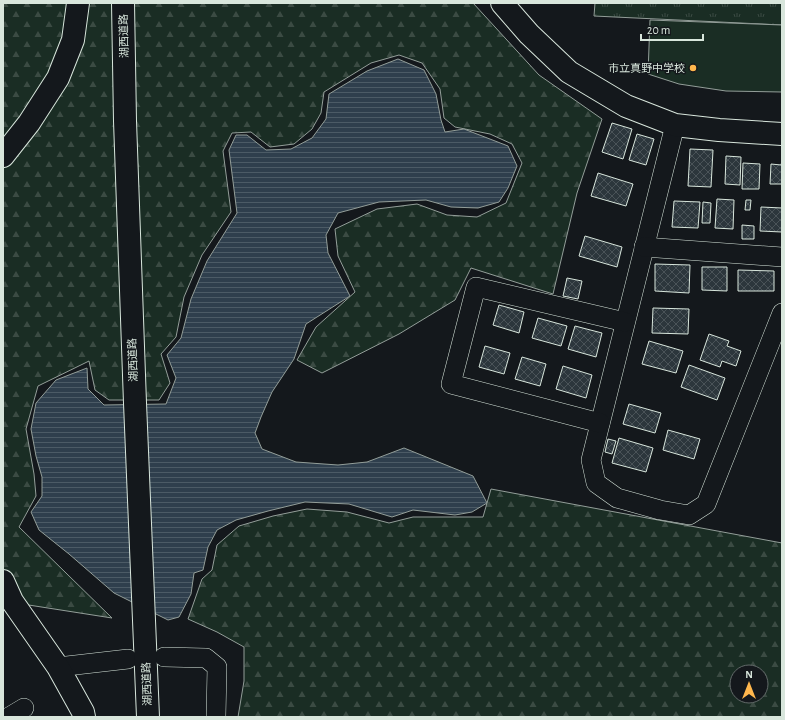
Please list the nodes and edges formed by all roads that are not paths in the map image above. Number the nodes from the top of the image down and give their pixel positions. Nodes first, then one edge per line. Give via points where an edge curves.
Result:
1 (78, 3) edge
2 (123, 3) edge
3 (502, 3) edge
4 (675, 125) junction
5 (782, 134) edge
6 (3, 156) edge
7 (644, 247) junction
8 (782, 257) edge
9 (782, 313) edge
10 (625, 322) junction
11 (600, 423) junction
12 (3, 582) edge
13 (146, 656) junction
14 (58, 667) junction
15 (147, 684) junction
16 (80, 715) edge
17 (148, 717) edge
18 (152, 717) edge
19 (216, 717) edge

1 - 6 main road via 73,40 58,78 29,123
2 - 13 main road, 湖西道路 via 125,129
3 - 4 main road via 529,34 569,72 626,106
4 - 5 main road
4 - 7 street
7 - 8 street
7 - 10 street
9 - 11 street via 706,504 689,515 617,498 596,483 590,460
10 - 11 street
10 - 11 street via 476,287 451,384
12 - 14 main road via 12,601
13 - 14 street
13 - 15 main road, 湖西道路
13 - 19 street via 206,658 218,667
14 - 16 main road
15 - 17 main road, 湖西道路
15 - 18 main road

